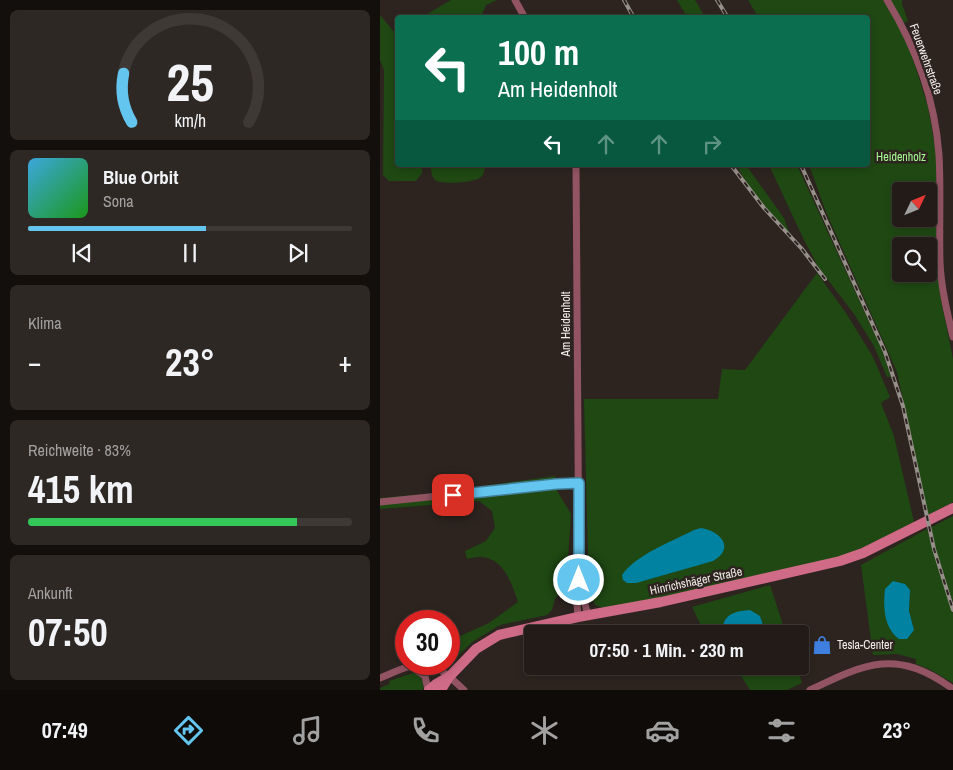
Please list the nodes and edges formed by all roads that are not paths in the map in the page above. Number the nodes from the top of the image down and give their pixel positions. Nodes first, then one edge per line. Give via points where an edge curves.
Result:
1 (514, 0) edge
2 (887, 0) edge
3 (523, 15) edge
4 (576, 167) edge
5 (953, 337) edge
6 (579, 483) junction
7 (380, 502) edge
8 (953, 508) edge
9 (583, 616) junction
10 (395, 673) edge
11 (424, 675) edge
12 (446, 675) edge
13 (449, 677) junction
14 (380, 678) edge
15 (429, 690) edge
16 (441, 690) edge
17 (464, 690) edge
18 (810, 690) edge
19 (953, 690) edge

1 - 3 street
2 - 5 street, Feuerwehrstraße via 915,55 931,106 939,154 940,263
4 - 6 street, Am Heidenholt
6 - 7 street
6 - 9 street, Am Heidenholt via 579,580
8 - 9 main road, Hinrichshäger Straße via 863,553 840,561 662,602
9 - 13 main road, Hinrichshäger Straße via 499,635 476,649
10 - 14 street
11 - 15 street
12 - 13 street
13 - 15 main road, Hinrichshäger Straße
13 - 16 main road, Hinrichshäger Straße
13 - 17 street
18 - 19 street via 861,667 885,663 925,671

